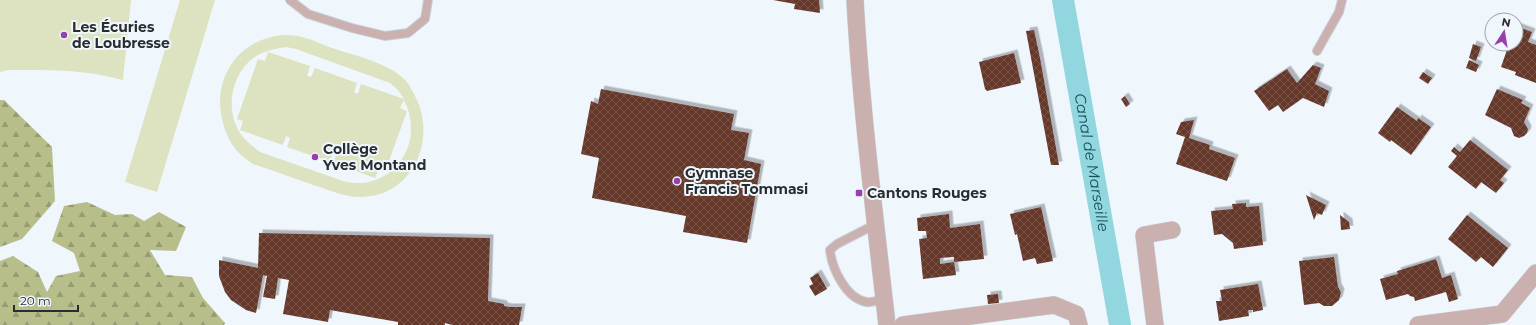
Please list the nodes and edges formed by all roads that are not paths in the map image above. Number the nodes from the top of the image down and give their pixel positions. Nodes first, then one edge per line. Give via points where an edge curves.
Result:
1 (290, 0) edge
2 (428, 0) edge
3 (855, 0) edge
4 (1342, 0) edge
5 (1317, 51) dead end
6 (876, 224) junction
7 (1172, 230) dead end
8 (1536, 273) edge
9 (884, 299) junction
10 (887, 325) edge
11 (903, 325) edge
12 (1079, 325) edge
13 (1155, 325) edge
14 (1418, 325) edge

1 - 2 lane via 308,14 385,36 408,33 425,19
3 - 6 street
4 - 5 lane via 1339,12
6 - 9 street
6 - 9 lane via 837,244 830,250 831,261 846,290 854,297 867,302
7 - 13 street via 1144,235
8 - 14 street via 1502,314
9 - 10 street
11 - 12 street via 1054,305 1076,314

